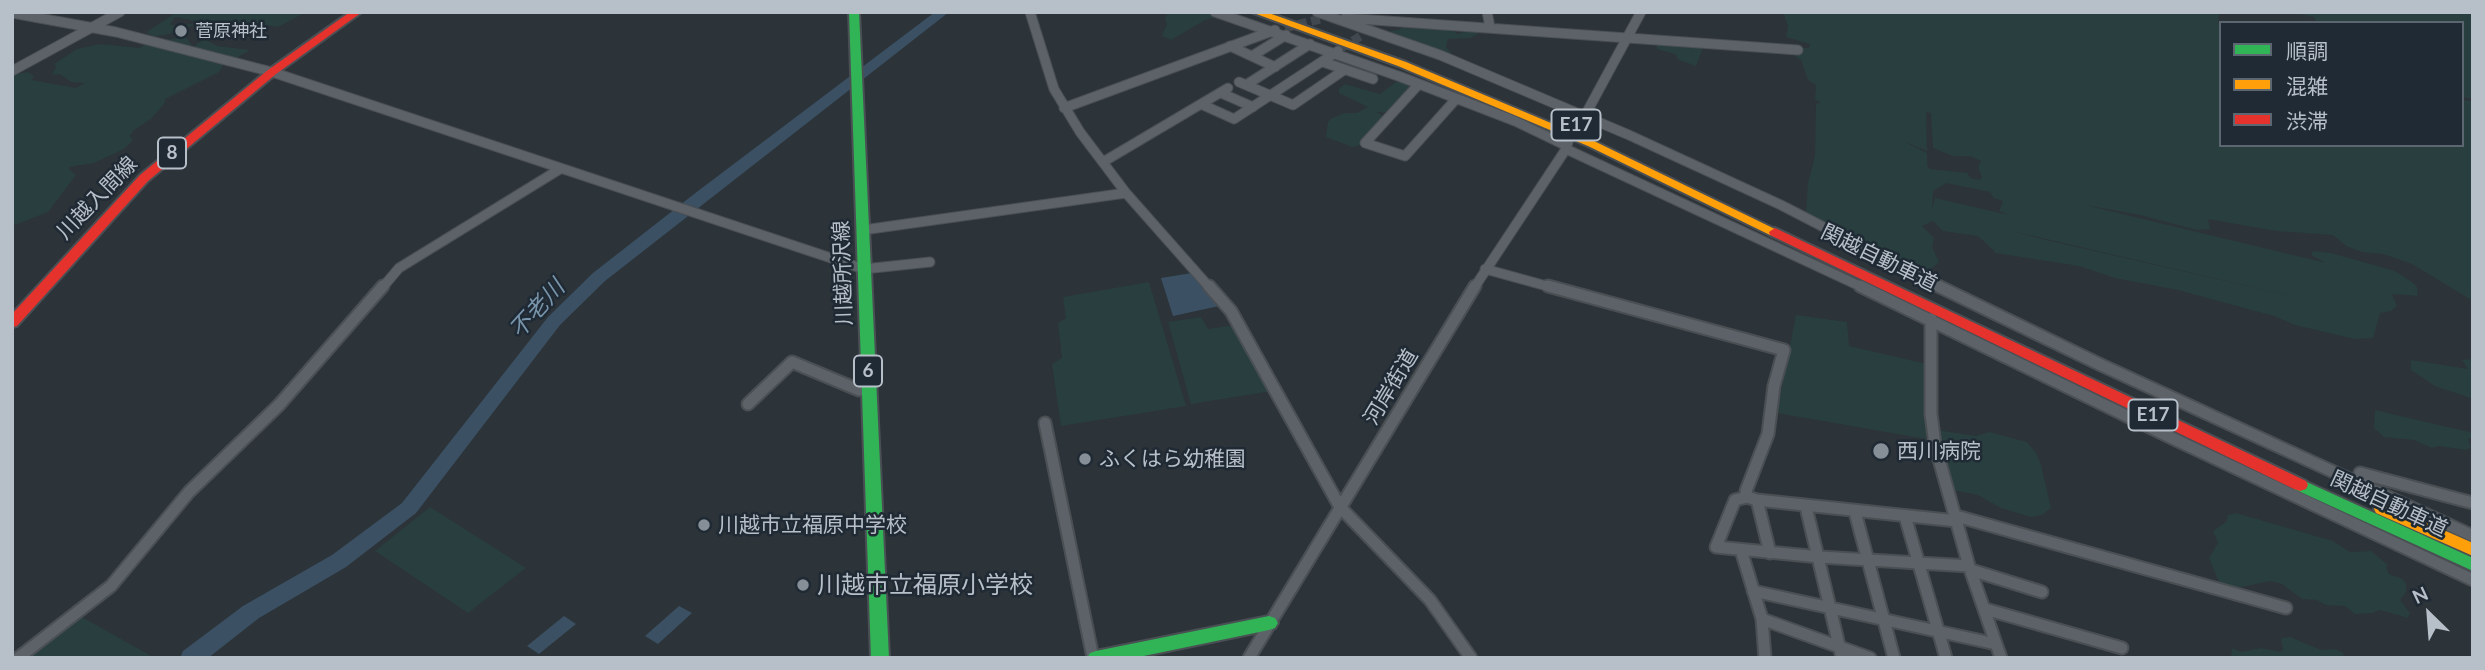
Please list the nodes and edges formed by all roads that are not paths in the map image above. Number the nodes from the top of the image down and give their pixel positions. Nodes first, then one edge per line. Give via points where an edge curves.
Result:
1 (120, 12) edge
2 (357, 12) edge
3 (854, 12) edge
4 (1030, 12) edge
5 (1215, 12) edge
6 (1256, 12) edge
7 (1281, 12) edge
8 (1487, 12) edge
9 (1641, 12) edge
10 (12, 13) edge
11 (1322, 16) edge
12 (1339, 19) junction
13 (1384, 21) junction
14 (1490, 27) junction
15 (92, 28) junction
16 (1273, 31) junction
17 (1286, 31) junction
18 (1367, 32) junction
19 (1627, 37) junction
20 (1310, 44) junction
21 (1230, 46) junction
22 (1339, 50) junction
23 (1798, 50) dead end
24 (1252, 56) junction
25 (1323, 62) junction
26 (1275, 67) junction
27 (1344, 70) junction
28 (12, 71) edge
29 (272, 72) junction
30 (1373, 79) dead end
31 (1419, 84) junction
32 (1271, 96) junction
33 (1456, 99) junction
34 (1203, 105) junction
35 (1253, 107) junction
36 (1064, 108) junction
37 (1584, 118) junction
38 (1568, 145) junction
39 (1103, 163) junction
40 (560, 169) junction
41 (1126, 193) junction
42 (863, 230) junction
43 (930, 261) dead end
44 (864, 269) junction
45 (1485, 269) junction
46 (1931, 320) junction
47 (12, 323) edge
48 (869, 390) junction
49 (748, 404) dead end
50 (1045, 423) dead end
51 (2364, 487) junction
52 (1752, 499) junction
53 (2473, 503) edge
54 (1340, 507) junction
55 (1806, 507) junction
56 (1855, 512) junction
57 (1905, 516) junction
58 (1956, 519) junction
59 (2473, 536) edge
60 (1741, 550) junction
61 (2473, 550) edge
62 (1770, 553) junction
63 (1820, 557) junction
64 (1869, 559) junction
65 (1919, 562) junction
66 (2473, 565) edge
67 (1970, 568) junction
68 (2473, 580) edge
69 (1753, 591) junction
70 (2042, 592) dead end
71 (1831, 608) junction
72 (2286, 608) dead end
73 (1985, 609) junction
74 (1762, 619) junction
75 (1885, 621) junction
76 (1269, 623) junction
77 (1939, 632) junction
78 (1996, 644) junction
79 (2122, 648) dead end
80 (1841, 652) edge
81 (18, 658) edge
82 (880, 658) edge
83 (1094, 658) edge
84 (1249, 658) edge
85 (1471, 658) edge
86 (1765, 658) edge
87 (1870, 658) edge
88 (1894, 658) edge
89 (1946, 658) edge
90 (2001, 658) edge

1 - 15 street
2 - 29 main road, 川越入間線 / 8
3 - 42 main road, 川越所沢線 / 6
4 - 36 street via 1046,71
5 - 16 street
6 - 66 main road, 関越自動車道 / E17 via 1470,91 1604,149
7 - 61 main road, 関越自動車道 / E17 via 1422,62 1602,137
8 - 14 street
9 - 19 street
10 - 15 street
11 - 12 street
12 - 13 street
12 - 18 street
13 - 14 street
13 - 18 street
14 - 19 street
15 - 28 street
15 - 29 street
16 - 17 street
16 - 21 street
17 - 20 street
17 - 24 street
18 - 37 street via 1440,55
19 - 23 street
19 - 37 street
20 - 22 street
20 - 26 street
21 - 24 street
21 - 36 street
22 - 25 street
22 - 31 street
24 - 26 street
25 - 27 street
25 - 32 street
26 - 32 street via 1243,84
27 - 30 street
27 - 32 street via 1293,105
29 - 40 street
29 - 47 main road, 川越入間線 / 8 via 144,178
31 - 33 street
31 - 33 street via 1365,143 1405,156
32 - 35 street
33 - 38 street
34 - 35 street via 1234,119
34 - 35 street via 1225,91
34 - 39 street
36 - 39 street
37 - 51 street via 1772,201 2088,359
38 - 45 street, 河岸街道
38 - 46 street
39 - 41 street
40 - 44 street
40 - 81 street via 400,268 279,405 189,492 111,586
41 - 42 street
41 - 54 street via 1231,310
42 - 44 main road, 川越所沢線 / 6
43 - 44 street
44 - 48 main road, 川越所沢線 / 6
45 - 52 street via 1784,350 1768,434 1746,491
45 - 54 street, 河岸街道
46 - 58 street via 1931,414
46 - 68 street
48 - 49 street via 792,362
48 - 82 main road, 川越所沢線 / 6
50 - 83 street
51 - 53 street via 2360,473
51 - 59 street
52 - 55 street
52 - 60 street via 1735,500 1716,547
52 - 62 street
54 - 76 street, 河岸街道
54 - 85 street via 1430,600
55 - 56 street
55 - 63 street
56 - 57 street
56 - 64 street
57 - 58 street
57 - 65 street
58 - 67 street
58 - 72 street
60 - 62 street
60 - 69 street
62 - 63 street
63 - 64 street
63 - 71 street
64 - 65 street
64 - 75 street
65 - 67 street
65 - 77 street
67 - 70 street
67 - 73 street
69 - 71 street
69 - 74 street
71 - 75 street
71 - 80 street
73 - 78 street
73 - 79 street
74 - 80 street
74 - 86 street
75 - 77 street
75 - 88 street
76 - 83 main road
76 - 84 street, 河岸街道
77 - 78 street
77 - 89 street
78 - 90 street
80 - 87 street

